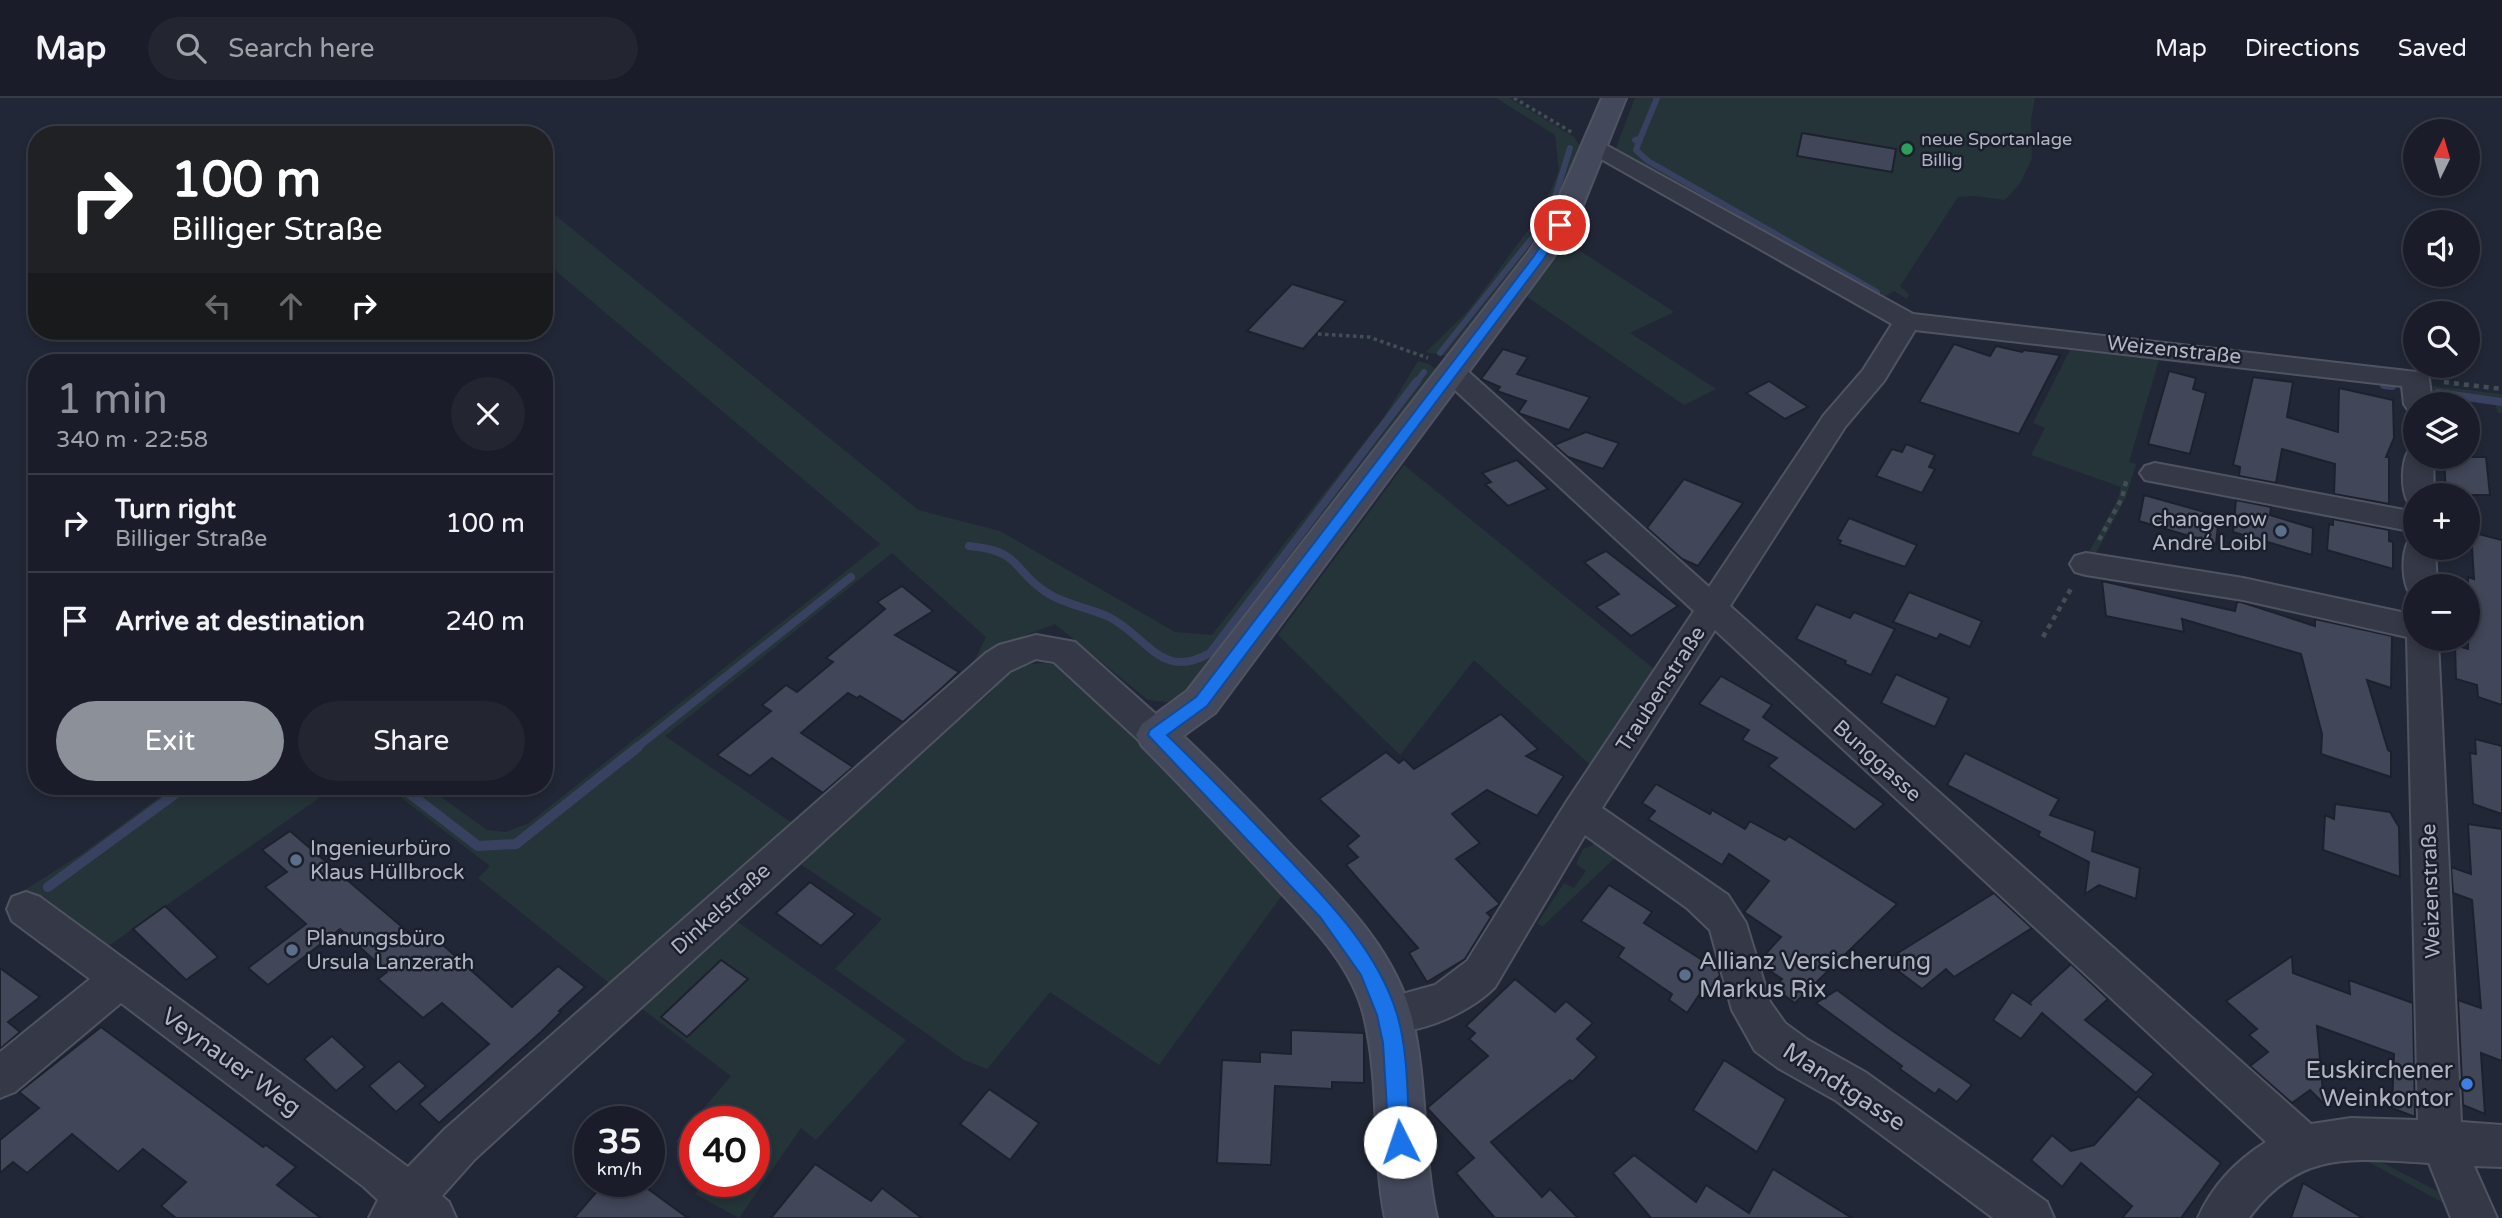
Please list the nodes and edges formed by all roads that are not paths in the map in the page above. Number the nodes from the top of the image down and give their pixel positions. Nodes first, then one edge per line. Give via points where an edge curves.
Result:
1 (1614, 98) edge
2 (1595, 146) junction
3 (1907, 321) junction
4 (1454, 370) junction
5 (2417, 391) edge
6 (2174, 481) road end
7 (2403, 520) edge
8 (2086, 564) road end
9 (1712, 611) junction
10 (2403, 624) edge
11 (2422, 651) edge
12 (1156, 735) junction
13 (1580, 812) junction
14 (26, 909) dead end
15 (119, 980) junction
16 (1387, 1015) junction
17 (0, 1078) edge
18 (2442, 1143) junction
19 (2303, 1146) junction
20 (2502, 1146) edge
21 (412, 1211) edge
22 (1411, 1218) edge
23 (2031, 1218) edge
24 (2221, 1218) edge
25 (2474, 1218) edge

1 - 2 street
2 - 3 street, Weizenstraße
2 - 4 street via 1553,239
3 - 5 street, Weizenstraße
3 - 9 street, Traubenstraße via 1879,367 1834,421
4 - 9 street, Bunggasse
4 - 12 street via 1201,702
6 - 7 street
8 - 10 street via 2243,589
9 - 13 street, Traubenstraße
9 - 19 street, Bunggasse
11 - 18 street, Weizenstraße
12 - 16 street via 1326,912 1369,970
12 - 21 street, Dinkelstraße via 1063,650 1036,647 1011,654 963,691 460,1144
13 - 16 street, Traubenstraße via 1472,985 1441,1003
13 - 23 street, Mandtgasse via 1701,896 1721,915 1752,1010 1770,1037 1850,1086
14 - 15 street, Veynauer Weg
15 - 17 street
15 - 21 street, Veynauer Weg via 380,1171
16 - 22 street
18 - 19 street via 2364,1138
18 - 20 street
18 - 25 street
19 - 24 street via 2263,1169

